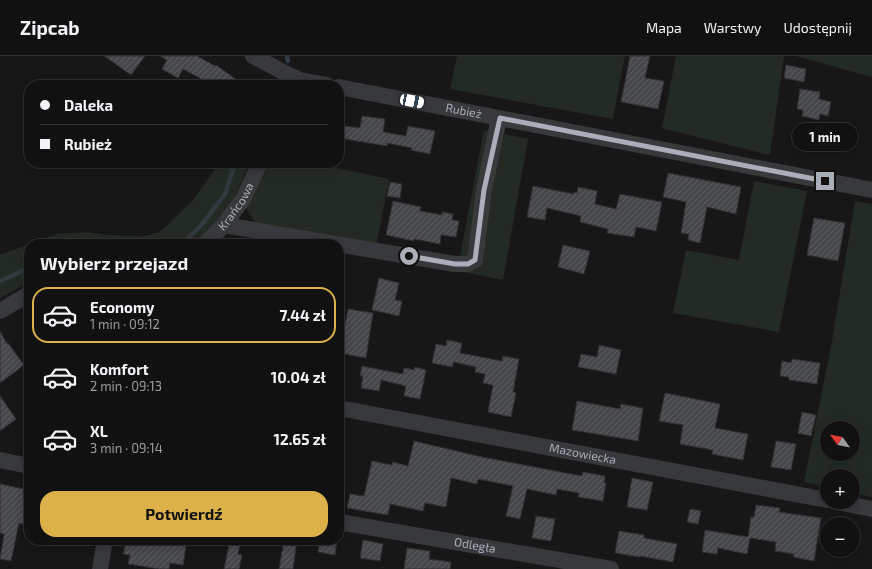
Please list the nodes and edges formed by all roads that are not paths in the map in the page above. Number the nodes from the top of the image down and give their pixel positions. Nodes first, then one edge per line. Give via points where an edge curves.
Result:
1 (253, 56) edge
2 (295, 80) edge
3 (344, 88) edge
4 (500, 118) junction
5 (258, 168) edge
6 (872, 190) edge
7 (224, 225) junction
8 (210, 239) edge
9 (307, 239) edge
10 (344, 245) edge
11 (24, 297) edge
12 (0, 311) edge
13 (344, 409) edge
14 (0, 460) edge
15 (24, 465) edge
16 (820, 499) edge
17 (860, 507) edge
18 (872, 509) edge
19 (344, 523) edge
20 (104, 545) edge
21 (100, 569) edge
22 (611, 569) edge

1 - 2 street
3 - 4 street, Rubież
4 - 6 street, Rubież
4 - 10 street via 484,190 475,260 468,264 455,264
5 - 7 street, Krańcowa via 243,199
7 - 8 street, Krańcowa
7 - 9 street
11 - 12 street
13 - 16 street, Mazowiecka
14 - 15 street
17 - 18 street
19 - 22 street, Odległa
20 - 21 street

